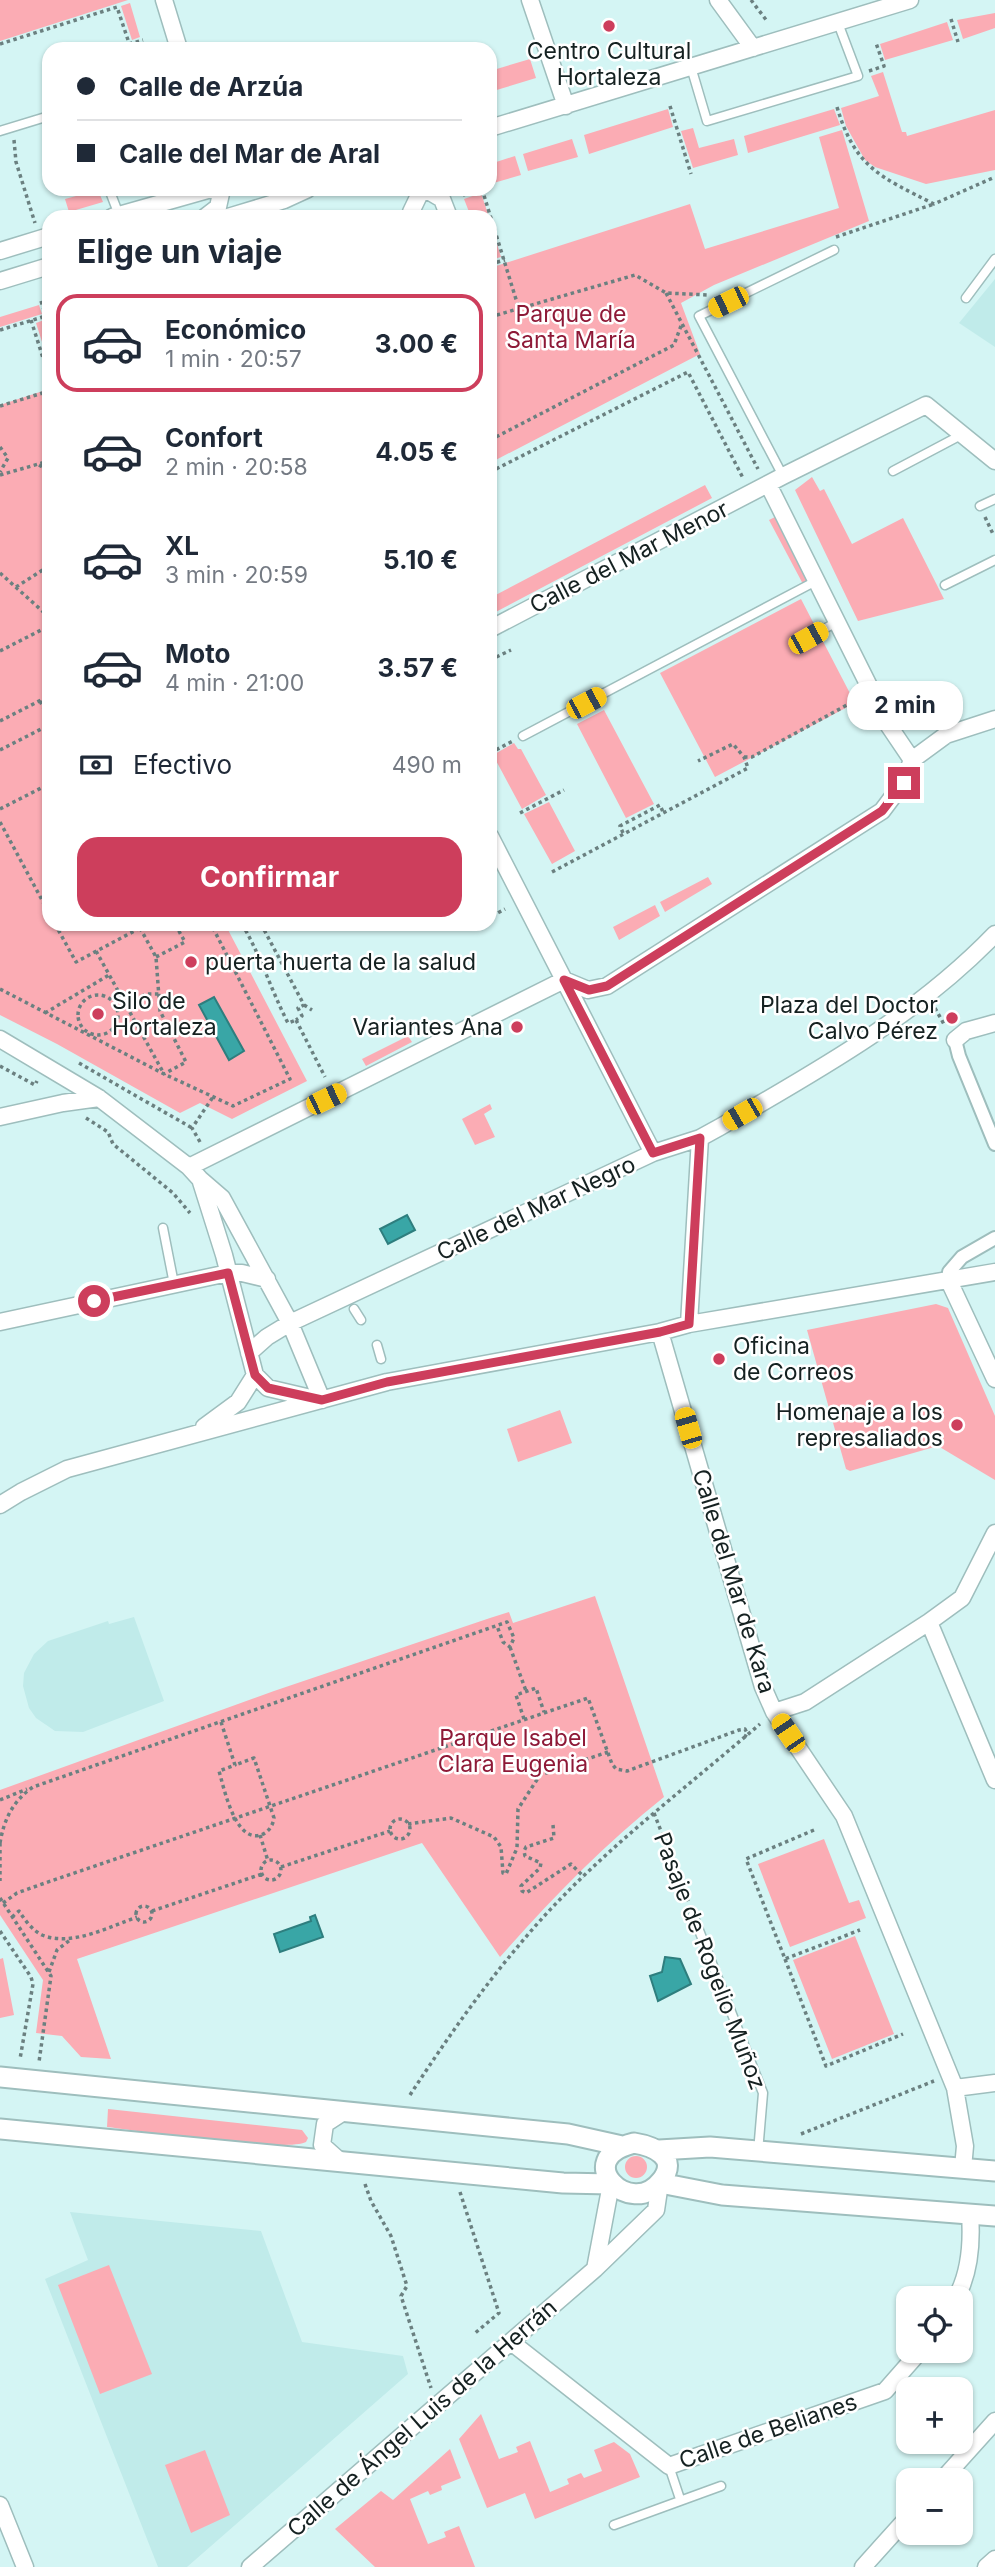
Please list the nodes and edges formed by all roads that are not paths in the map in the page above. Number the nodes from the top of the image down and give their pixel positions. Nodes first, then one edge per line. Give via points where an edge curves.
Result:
1 (164, 0) edge
2 (530, 0) edge
3 (718, 0) edge
4 (910, 0) edge
5 (838, 23) junction
6 (177, 42) edge
7 (753, 48) junction
8 (691, 67) junction
9 (566, 106) junction
10 (42, 118) edge
11 (497, 126) edge
12 (0, 131) edge
13 (175, 196) edge
14 (293, 196) edge
15 (436, 196) edge
16 (134, 210) edge
17 (251, 210) edge
18 (446, 210) edge
19 (42, 238) edge
20 (834, 250) dead end
21 (0, 251) edge
22 (995, 259) edge
23 (42, 268) edge
24 (0, 281) edge
25 (966, 298) dead end
26 (963, 435) junction
27 (995, 461) edge
28 (893, 471) dead end
29 (783, 476) junction
30 (764, 479) junction
31 (995, 499) edge
32 (980, 506) dead end
33 (995, 560) edge
34 (816, 581) junction
35 (945, 585) dead end
36 (837, 622) junction
37 (497, 625) edge
38 (808, 638) dead end
39 (995, 719) edge
40 (523, 736) road end
41 (912, 760) junction
42 (497, 850) edge
43 (995, 934) edge
44 (564, 980) junction
45 (995, 1023) edge
46 (951, 1034) joint
47 (0, 1039) edge
48 (99, 1098) junction
49 (0, 1117) edge
50 (700, 1138) junction
51 (995, 1144) edge
52 (653, 1153) junction
53 (194, 1173) junction
54 (163, 1228) dead end
55 (995, 1238) edge
56 (995, 1272) edge
57 (228, 1273) junction
58 (267, 1279) junction
59 (949, 1282) junction
60 (174, 1284) junction
61 (354, 1309) dead end
62 (361, 1320) dead end
63 (0, 1322) edge
64 (290, 1323) junction
65 (689, 1324) junction
66 (660, 1332) junction
67 (377, 1345) dead end
68 (249, 1353) junction
69 (381, 1359) dead end
70 (255, 1375) junction
71 (995, 1379) edge
72 (322, 1400) junction
73 (196, 1433) junction
74 (0, 1505) edge
75 (995, 1533) edge
76 (929, 1622) junction
77 (774, 1712) junction
78 (995, 1780) edge
79 (693, 1915) road end
80 (18, 2079) edge
81 (995, 2083) edge
82 (955, 2088) junction
83 (345, 2111) junction
84 (0, 2129) edge
85 (622, 2146) junction
86 (659, 2150) junction
87 (758, 2151) junction
88 (348, 2162) junction
89 (964, 2168) junction
90 (995, 2171) edge
91 (660, 2183) junction
92 (611, 2184) junction
93 (970, 2214) junction
94 (995, 2216) edge
95 (595, 2269) junction
96 (962, 2286) edge
97 (512, 2343) junction
98 (910, 2363) edge
99 (995, 2421) edge
100 (669, 2466) junction
101 (953, 2468) edge
102 (721, 2486) dead end
103 (680, 2500) junction
104 (0, 2505) edge
105 (614, 2525) dead end
106 (896, 2530) edge
107 (995, 2559) edge
108 (25, 2567) edge
109 (250, 2567) edge
110 (863, 2567) edge
111 (986, 2567) edge

1 - 6 street
2 - 9 street
3 - 7 street
4 - 5 street
5 - 7 street
5 - 8 lane via 858,76 707,121
7 - 8 street
8 - 9 street
9 - 11 street
10 - 12 lane
13 - 16 street
14 - 17 street
15 - 18 street
19 - 21 street
20 - 29 lane via 699,316
22 - 25 lane
23 - 24 street
26 - 27 street
26 - 28 lane
26 - 29 street, Calle del Mar Menor via 926,405
29 - 30 street, Calle del Mar Menor
30 - 34 street
30 - 37 street, Calle del Mar Menor
31 - 32 lane
33 - 35 lane
34 - 36 street
34 - 40 lane
36 - 38 lane
36 - 41 street via 888,726
39 - 41 street via 946,735
41 - 44 street via 904,783 882,811 607,986 589,990
42 - 44 street
43 - 50 street, Calle del Mar Negro via 931,1000
44 - 52 street
44 - 53 street
45 - 46 street
46 - 51 street
47 - 48 street
48 - 49 street
48 - 53 street
50 - 52 street, Calle del Mar Negro
50 - 65 street
52 - 64 street, Calle del Mar Negro
53 - 57 street
53 - 58 street via 222,1198
54 - 60 lane
55 - 59 street via 962,1258 949,1272
56 - 59 street
57 - 58 street
57 - 60 street
57 - 68 street
58 - 64 street
59 - 65 street
59 - 71 street
60 - 63 street
61 - 62 lane
64 - 68 street, Calle del Mar Negro
64 - 72 street
65 - 66 street
66 - 72 street via 387,1382
66 - 77 street, Calle del Mar de Kara
67 - 69 lane
68 - 70 street
70 - 72 street via 268,1388
70 - 73 street via 238,1402
72 - 73 street
73 - 74 street via 67,1469
75 - 76 street via 962,1598
76 - 77 street via 805,1702
76 - 78 street
77 - 82 street, Calle del Mar de Kara via 844,1816
79 - 87 lane, Pasaje de Rogelio Muñoz via 763,2093
80 - 83 street
81 - 82 street
82 - 89 street, Calle del Mar de Kara
83 - 85 street via 568,2134
83 - 88 street via 326,2124 322,2145
84 - 88 street
85 - 86 street via 634,2143
85 - 92 street via 606,2161 605,2173
86 - 87 street via 710,2147
86 - 91 street via 667,2167
87 - 89 street
88 - 92 street
89 - 90 street
91 - 92 street via 646,2192 632,2193
91 - 93 street via 722,2195
91 - 95 street, Calle de Ángel Luis de la Herrán via 656,2210
92 - 95 street
93 - 94 street
93 - 96 street via 972,2238
95 - 97 street, Calle de Ángel Luis de la Herrán
97 - 100 street, Calle de Belianes
97 - 109 street, Calle de Ángel Luis de la Herrán
98 - 100 street, Calle de Belianes via 885,2391
99 - 101 street
100 - 103 lane
102 - 103 lane
103 - 105 lane
104 - 108 street
106 - 110 street
107 - 111 street

